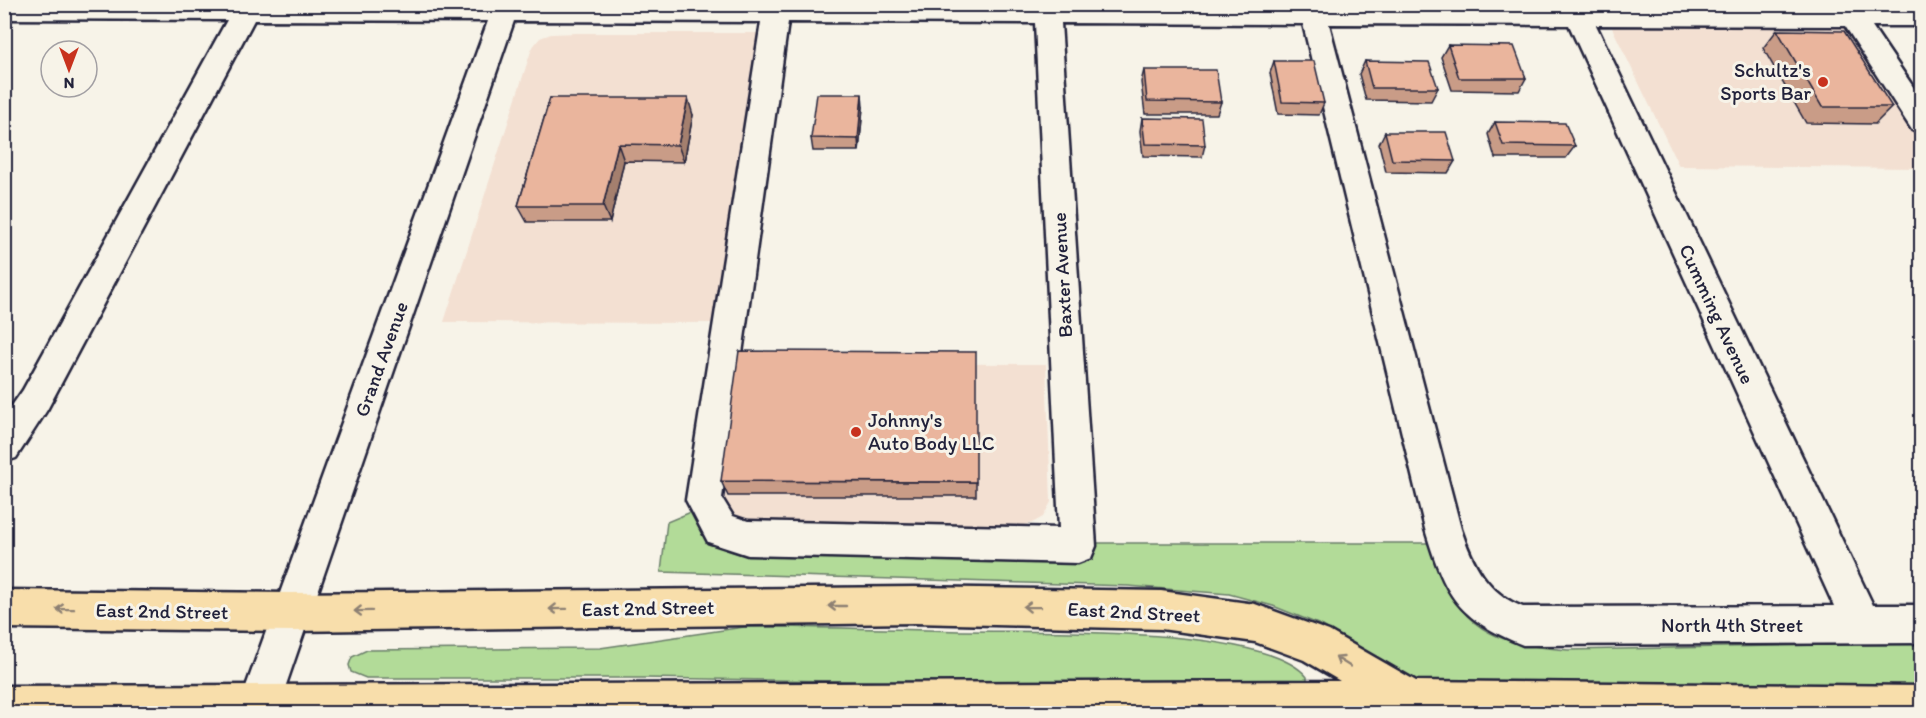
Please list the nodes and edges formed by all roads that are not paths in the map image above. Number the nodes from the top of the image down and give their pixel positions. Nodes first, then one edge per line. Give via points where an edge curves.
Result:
1 (248, 8) edge
2 (506, 8) edge
3 (776, 9) edge
4 (1047, 9) edge
5 (4, 10) edge
6 (1313, 10) edge
7 (1575, 10) edge
8 (1848, 11) edge
9 (1922, 17) edge
10 (1922, 123) edge
11 (4, 447) edge
12 (4, 609) edge
13 (291, 612) junction
14 (1862, 624) junction
15 (1922, 624) edge
16 (4, 706) edge
17 (1922, 706) edge
18 (1418, 707) edge
19 (257, 709) edge

1 - 2 street
1 - 5 street
1 - 11 street via 35,400
2 - 3 street
2 - 13 street, Grand Avenue
3 - 4 street
3 - 4 street, Baxter Avenue via 704,500 715,520 721,530 748,538 1078,546
4 - 6 street
6 - 7 street
6 - 14 street, North 4th Street via 1450,552 1473,596 1504,620 1523,626
7 - 8 street
7 - 14 street, Cumming Avenue
8 - 9 street
8 - 10 street
13 -> 12 highway, East 2nd Street
18 -> 13 highway, East 2nd Street via 1315,645 1256,623 1161,610 914,605
13 - 19 street, Grand Avenue
14 - 15 street, North 4th Street
16 - 19 highway
17 - 18 highway
18 - 19 highway

